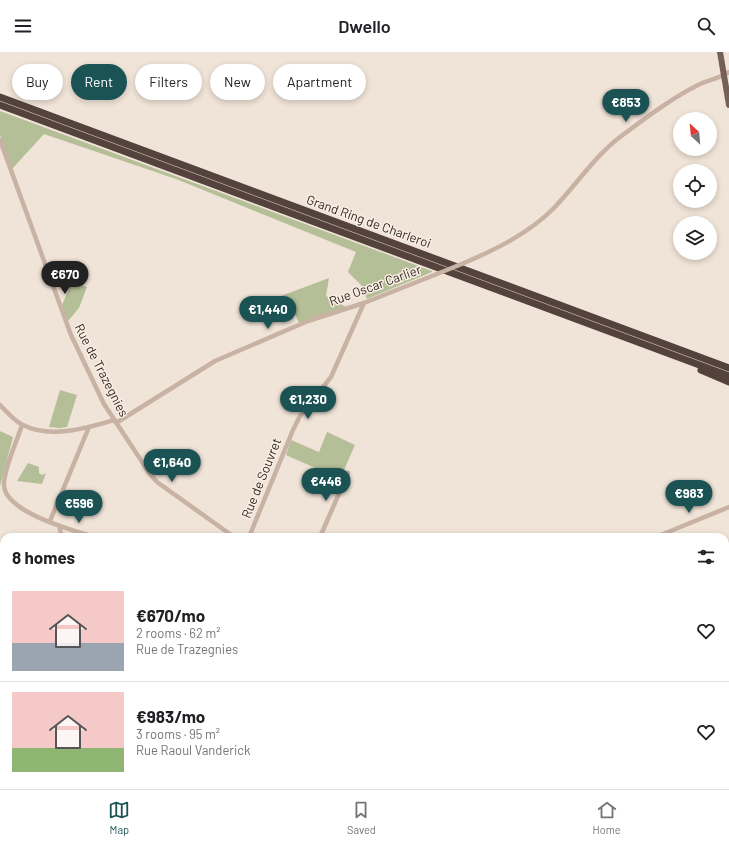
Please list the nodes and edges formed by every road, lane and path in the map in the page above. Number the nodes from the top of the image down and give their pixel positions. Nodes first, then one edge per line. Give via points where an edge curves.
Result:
1 (720, 52) edge
2 (726, 74) edge
3 (0, 97) edge
4 (0, 105) edge
5 (729, 105) edge
6 (0, 140) edge
7 (364, 303) junction
8 (679, 357) junction
9 (729, 368) edge
10 (729, 376) edge
11 (729, 382) edge
12 (0, 404) edge
13 (115, 422) junction
14 (22, 425) junction
15 (89, 427) junction
16 (348, 473) dead end
17 (729, 507) edge
18 (50, 521) junction
19 (59, 526) junction
20 (61, 533) edge
21 (82, 533) edge
22 (228, 533) edge
23 (251, 533) edge
24 (322, 533) edge
25 (666, 533) edge

1 - 2 main road
2 - 5 main road
2 - 7 street, Rue Oscar Carlier, bridge via 703,81 620,138 593,161 535,225 496,250
3 - 9 highway, Grand Ring de Charleroi
4 - 8 highway, Grand Ring de Charleroi
6 - 13 street, Rue de Trazegnies via 71,334
7 - 13 street, Rue Oscar Carlier via 308,321 215,361
7 - 23 street, Rue de Souvret via 331,377 300,416 293,430
8 - 10 highway, Grand Ring de Charleroi
8 - 11 highway via 686,364
12 - 14 street
13 - 15 street, Rue Oscar Carlier
13 - 22 street, Rue de Trazegnies via 157,482
14 - 15 street, Rue Oscar Carlier via 59,432
14 - 18 street via 4,485 8,497 17,506
15 - 18 street
16 - 24 street
17 - 25 street
18 - 19 street
19 - 20 street
19 - 21 street

